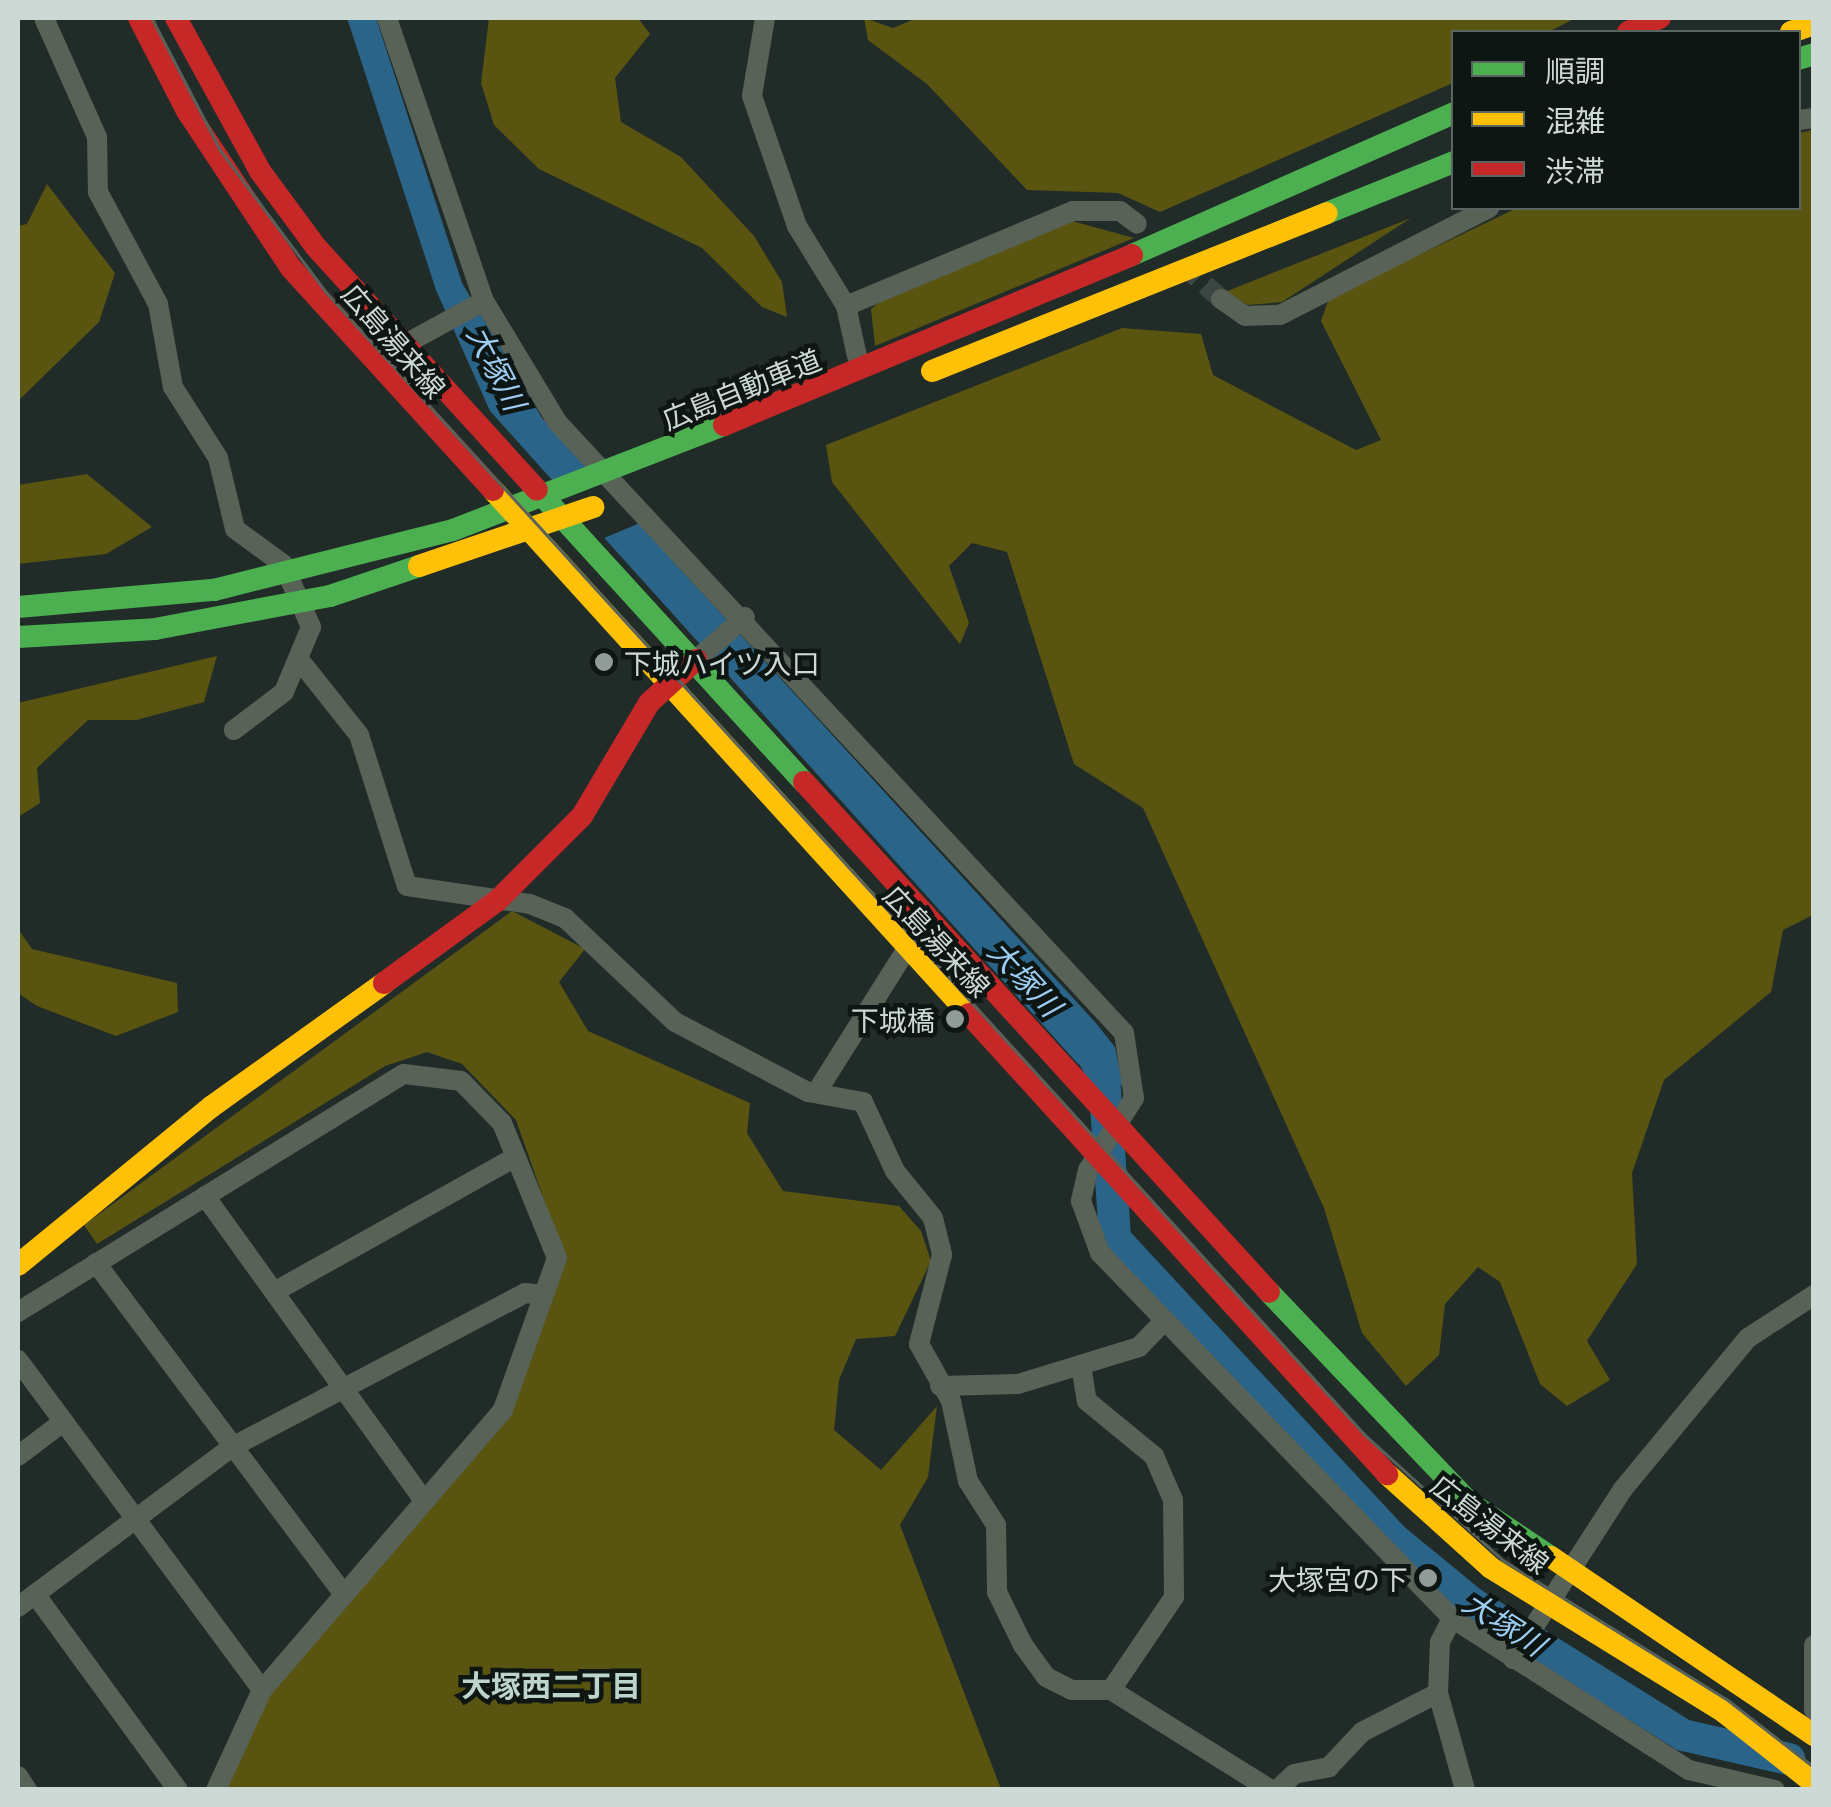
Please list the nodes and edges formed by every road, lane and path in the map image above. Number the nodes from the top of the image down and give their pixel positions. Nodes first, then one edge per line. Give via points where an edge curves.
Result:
1 (44, 18) edge
2 (139, 18) edge
3 (176, 18) edge
4 (387, 18) edge
5 (765, 18) edge
6 (1638, 18) edge
7 (1660, 18) edge
8 (1614, 30) edge
9 (1633, 30) edge
10 (1451, 114) edge
11 (1451, 163) edge
12 (1451, 171) edge
13 (1395, 187) junction
14 (1485, 210) edge
15 (1137, 224) dead end
16 (1220, 299) tunnel mouth
17 (482, 304) junction
18 (846, 306) junction
19 (402, 344) junction
20 (858, 356) dead end
21 (380, 367) junction
22 (913, 378) dead end
23 (763, 439) dead end
24 (692, 467) dead end
25 (657, 481) dead end
26 (18, 607) edge
27 (740, 621) junction
28 (18, 636) edge
29 (699, 658) junction
30 (301, 662) junction
31 (666, 683) junction
32 (234, 730) dead end
33 (497, 902) junction
34 (906, 950) junction
35 (816, 1092) junction
36 (1124, 1125) junction
37 (1091, 1147) junction
38 (516, 1158) junction
39 (205, 1196) junction
40 (96, 1264) junction
41 (18, 1265) edge
42 (274, 1292) junction
43 (543, 1295) junction
44 (1814, 1295) edge
45 (18, 1312) edge
46 (1164, 1321) junction
47 (18, 1360) edge
48 (1081, 1365) junction
49 (940, 1386) junction
50 (346, 1392) junction
51 (63, 1422) junction
52 (232, 1447) junction
53 (18, 1456) edge
54 (424, 1501) junction
55 (136, 1519) junction
56 (1568, 1574) junction
57 (35, 1594) junction
58 (344, 1595) junction
59 (18, 1607) edge
60 (1540, 1612) junction
61 (1452, 1618) junction
62 (1814, 1645) edge
63 (1514, 1657) junction
64 (262, 1690) junction
65 (1111, 1690) junction
66 (1438, 1693) junction
67 (1814, 1710) edge
68 (1814, 1735) edge
69 (1813, 1783) edge
70 (178, 1790) edge
71 (216, 1790) edge
72 (1274, 1790) edge
73 (1464, 1790) edge
74 (1774, 1790) edge

1 - 30 street via 96,137 98,192 158,304 173,387 218,458 234,529 282,564 311,627
2 - 21 main road, 広島湯来線 via 236,189
3 - 19 main road, 広島湯来線 via 260,171
4 - 17 street
5 - 18 street via 752,96 798,226
6 - 8 main road
7 - 9 main road
10 - 26 main road, 広島自動車道 via 908,354 454,530 214,590
11 - 13 main road
12 - 13 main road
13 - 22 main road
14 - 16 street via 1280,315 1245,316
15 - 18 street via 1120,211 1073,211
17 - 19 street
17 - 27 street via 558,423
18 - 20 street
19 - 21 street
19 - 29 main road, 広島湯来線
21 - 31 main road, 広島湯来線
23 - 24 main road, 広島自動車道
25 - 28 main road via 463,556 222,618
27 - 29 street
27 - 36 street via 1124,1033 1134,1064
29 - 31 main road
29 - 36 main road, 広島湯来線 via 1081,1087
30 - 32 street via 284,692
30 - 33 street via 359,736 407,886
31 - 33 main road via 582,816
31 - 34 main road, 広島湯来線
33 - 35 street via 565,918 675,1022
33 - 41 main road via 212,1108
34 - 35 street
34 - 37 main road, 広島湯来線
35 - 49 street via 863,1102 895,1171 933,1218 942,1255 919,1344
36 - 37 street
36 - 56 main road, 広島湯来線 via 1378,1412 1470,1503
37 - 46 street via 1085,1229
37 - 60 main road, 広島湯来線 via 1400,1488
38 - 39 street via 485,1096 427,1071 404,1074
38 - 42 street
38 - 43 street via 556,1258
39 - 40 street
39 - 42 street
40 - 45 street
40 - 52 street
42 - 50 street
43 - 50 street via 525,1293
43 - 54 street via 502,1410
44 - 56 street via 1748,1338 1623,1488
46 - 48 street via 1138,1347
46 - 61 street
47 - 51 street
48 - 49 street via 1018,1384
48 - 65 street via 1087,1400 1154,1456 1173,1500 1174,1597
49 - 65 street via 964,1471 996,1526 997,1592 1023,1646 1046,1677 1071,1690
50 - 52 street
50 - 54 street
51 - 53 street
51 - 55 street
52 - 55 street
52 - 58 street
54 - 58 street
55 - 57 street
55 - 64 street
56 - 60 street
56 - 68 main road, 広島湯来線
57 - 59 street
57 - 70 street
58 - 64 street
60 - 63 street
60 - 69 main road, 広島湯来線 via 1759,1738
61 - 63 street
61 - 66 street via 1440,1642
62 - 67 street
63 - 74 street via 1688,1770
64 - 71 street
65 - 72 street
66 - 72 street via 1362,1732 1329,1767 1294,1774
66 - 73 street

